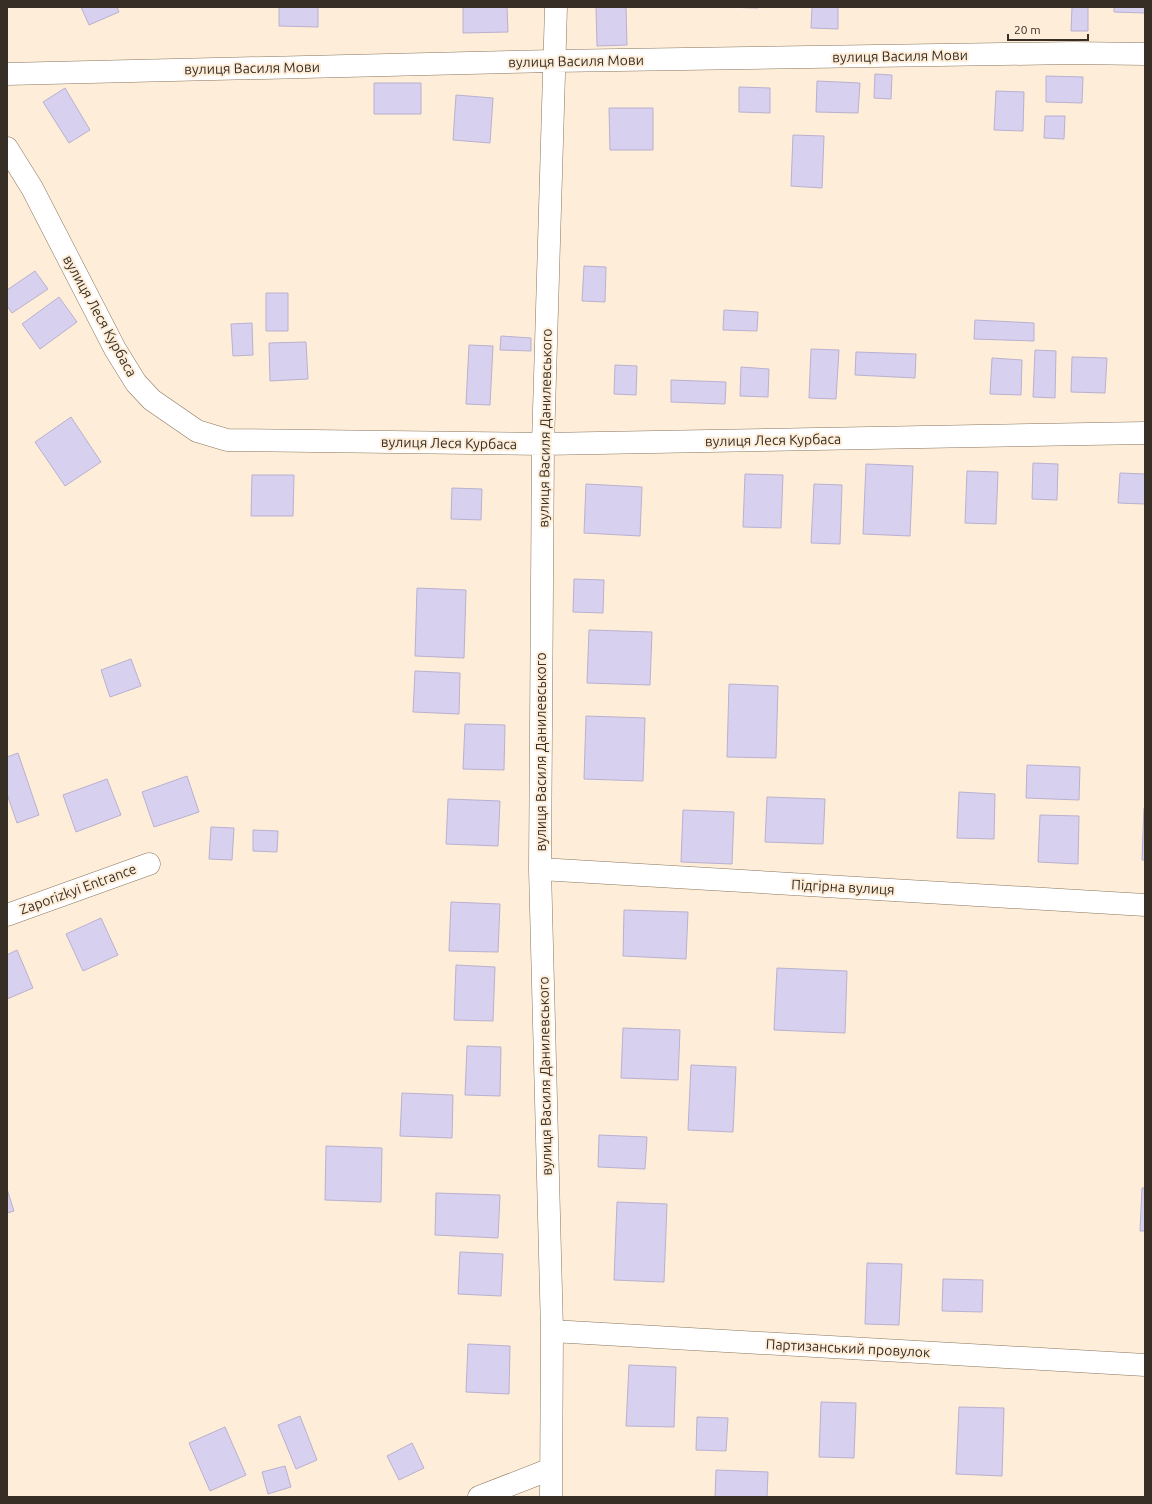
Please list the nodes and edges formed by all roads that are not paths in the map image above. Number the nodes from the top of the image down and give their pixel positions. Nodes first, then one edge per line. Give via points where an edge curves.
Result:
1 (556, 7) edge
2 (1145, 54) edge
3 (554, 61) junction
4 (7, 74) edge
5 (7, 148) edge
6 (1145, 433) edge
7 (543, 444) junction
8 (149, 864) dead end
9 (540, 869) junction
10 (1145, 905) edge
11 (7, 915) edge
12 (552, 1331) junction
13 (1145, 1365) edge
14 (551, 1469) junction
15 (479, 1497) edge
16 (551, 1497) edge

1 - 3 street, вулиця Василя Данилевського
2 - 3 street, вулиця Василя Мови
3 - 4 street, вулиця Василя Мови
3 - 7 street, вулиця Василя Данилевського
5 - 7 street, вулиця Леся Курбаса via 32,188 115,349 136,383 152,400 197,431 227,440
6 - 7 street, вулиця Леся Курбаса
7 - 9 street, вулиця Василя Данилевського
8 - 11 street, Zaporizkyi Entrance
9 - 10 street, Підгірна вулиця
9 - 12 street, вулиця Василя Данилевського
12 - 13 street, Партизанський провулок
12 - 14 street, вулиця Василя Данилевського
14 - 15 street
14 - 16 street, вулиця Василя Данилевського

